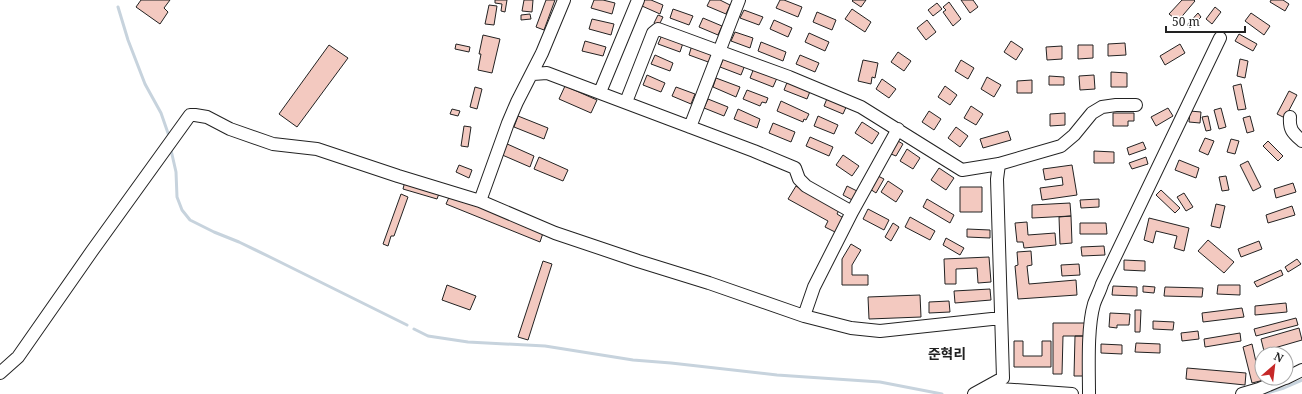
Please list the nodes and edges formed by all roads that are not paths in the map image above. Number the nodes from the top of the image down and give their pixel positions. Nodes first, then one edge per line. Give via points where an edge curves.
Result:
1 (564, 0) edge
2 (638, 0) edge
3 (739, 0) edge
4 (1220, 38) dead end
5 (719, 52) junction
6 (533, 74) junction
7 (600, 92) junction
8 (626, 102) junction
9 (1136, 105) dead end
10 (1290, 117) dead end
11 (690, 127) junction
12 (898, 129) junction
13 (1302, 142) edge
14 (999, 164) junction
15 (480, 201) junction
16 (852, 212) junction
17 (804, 316) junction
18 (1001, 318) junction
19 (0, 373) edge
20 (1266, 386) edge
21 (985, 388) junction
22 (974, 394) edge
23 (1072, 394) edge
24 (1089, 394) edge
25 (1242, 394) edge

1 - 6 street
2 - 7 street
3 - 5 street
4 - 24 street via 1094,305 1088,367
5 - 8 street via 658,29 653,33
5 - 11 street
5 - 12 street via 837,96
6 - 7 street via 547,73
6 - 15 street via 508,123
7 - 8 street
8 - 11 street
9 - 14 street via 1102,107 1092,113 1061,146
10 - 13 street via 1289,126
11 - 16 street via 795,168 798,179 806,186
12 - 14 street via 962,170
12 - 16 street
14 - 18 street via 997,179
15 - 17 street via 555,233
15 - 19 street via 317,149 273,144 230,129 207,117 190,115 18,357
16 - 17 street via 814,287
17 - 18 street via 851,328 880,331
18 - 21 street via 1003,378
20 - 25 street
21 - 22 street
21 - 23 street

